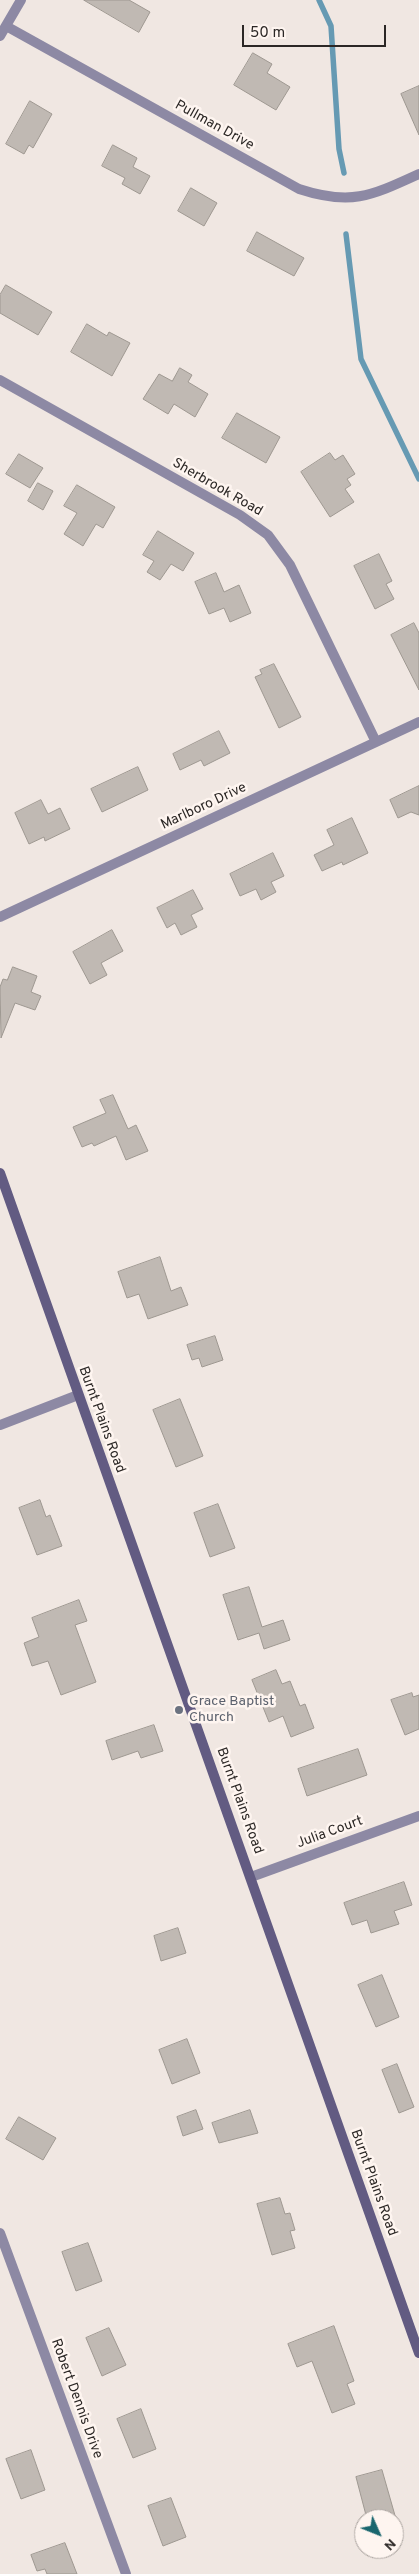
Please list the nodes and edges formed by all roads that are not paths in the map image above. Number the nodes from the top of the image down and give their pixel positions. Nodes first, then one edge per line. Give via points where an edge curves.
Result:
1 (21, 0) edge
2 (6, 26) junction
3 (0, 36) edge
4 (419, 174) edge
5 (0, 380) edge
6 (419, 722) edge
7 (376, 742) junction
8 (0, 917) edge
9 (0, 1173) edge
10 (78, 1395) junction
11 (0, 1425) edge
12 (419, 1816) edge
13 (251, 1877) junction
14 (0, 2233) edge
15 (419, 2354) edge
16 (126, 2574) edge

1 - 2 street
2 - 3 street
2 - 4 street, Pullman Drive via 299,189 322,197 354,198 370,196
5 - 7 street, Sherbrook Road via 268,535 290,565
6 - 7 street, Marlboro Drive
7 - 8 street, Marlboro Drive
9 - 10 main road, Burnt Plains Road
10 - 11 street
10 - 13 main road, Burnt Plains Road
12 - 13 street, Julia Court
13 - 15 main road, Burnt Plains Road
14 - 16 street, Robert Dennis Drive

